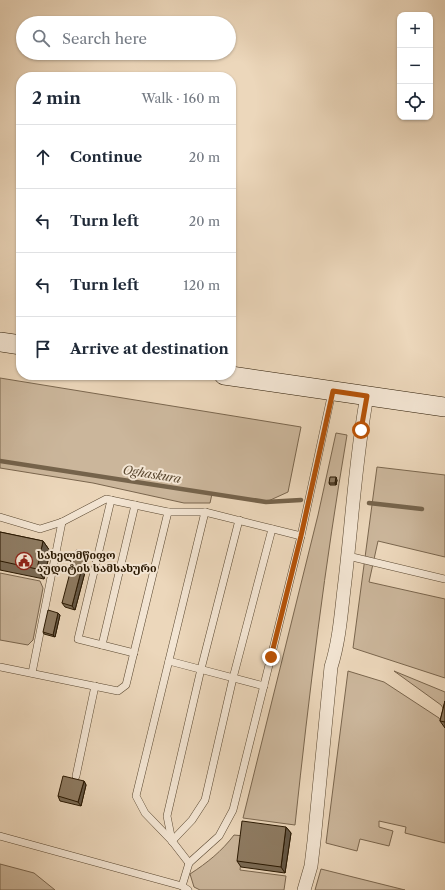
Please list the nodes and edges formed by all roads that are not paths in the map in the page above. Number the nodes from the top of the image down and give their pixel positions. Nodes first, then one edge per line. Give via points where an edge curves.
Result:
1 (0, 342) edge
2 (16, 344) edge
3 (236, 377) edge
4 (333, 391) junction
5 (367, 396) junction
6 (445, 407) edge
7 (111, 500) junction
8 (135, 505) junction
9 (168, 512) junction
10 (205, 512) junction
11 (0, 517) edge
12 (239, 520) junction
13 (62, 522) junction
14 (272, 529) junction
15 (301, 536) junction
16 (348, 556) junction
17 (445, 579) edge
18 (102, 645) junction
19 (134, 653) junction
20 (169, 660) junction
21 (0, 667) edge
22 (201, 669) junction
23 (32, 673) junction
24 (233, 678) junction
25 (95, 686) junction
26 (264, 686) junction
27 (76, 776) dead end
28 (0, 836) edge
29 (172, 841) junction
30 (189, 863) junction
31 (185, 888) edge
32 (304, 890) edge

1 - 2 main road
3 - 4 main road
4 - 5 main road
4 - 15 lane
5 - 6 main road
5 - 16 street
7 - 8 lane
7 - 13 lane via 106,499
7 - 18 lane via 78,639
8 - 9 lane
8 - 18 lane
9 - 10 lane
9 - 19 lane
10 - 12 lane
10 - 20 lane
11 - 13 lane via 40,529
12 - 14 lane
12 - 22 lane
13 - 23 lane
14 - 15 lane
14 - 24 lane
15 - 26 lane
16 - 17 lane
16 - 32 street via 336,651 331,667 311,866
18 - 19 lane
19 - 25 lane via 126,685 118,691
20 - 22 lane
20 - 29 lane via 136,796 144,813
21 - 23 lane
22 - 24 lane
22 - 29 lane via 167,816
23 - 25 lane
24 - 26 lane
24 - 29 lane via 205,800 192,820
25 - 27 lane
26 - 30 lane via 233,810 219,836
28 - 31 lane
29 - 30 lane
30 - 31 lane

